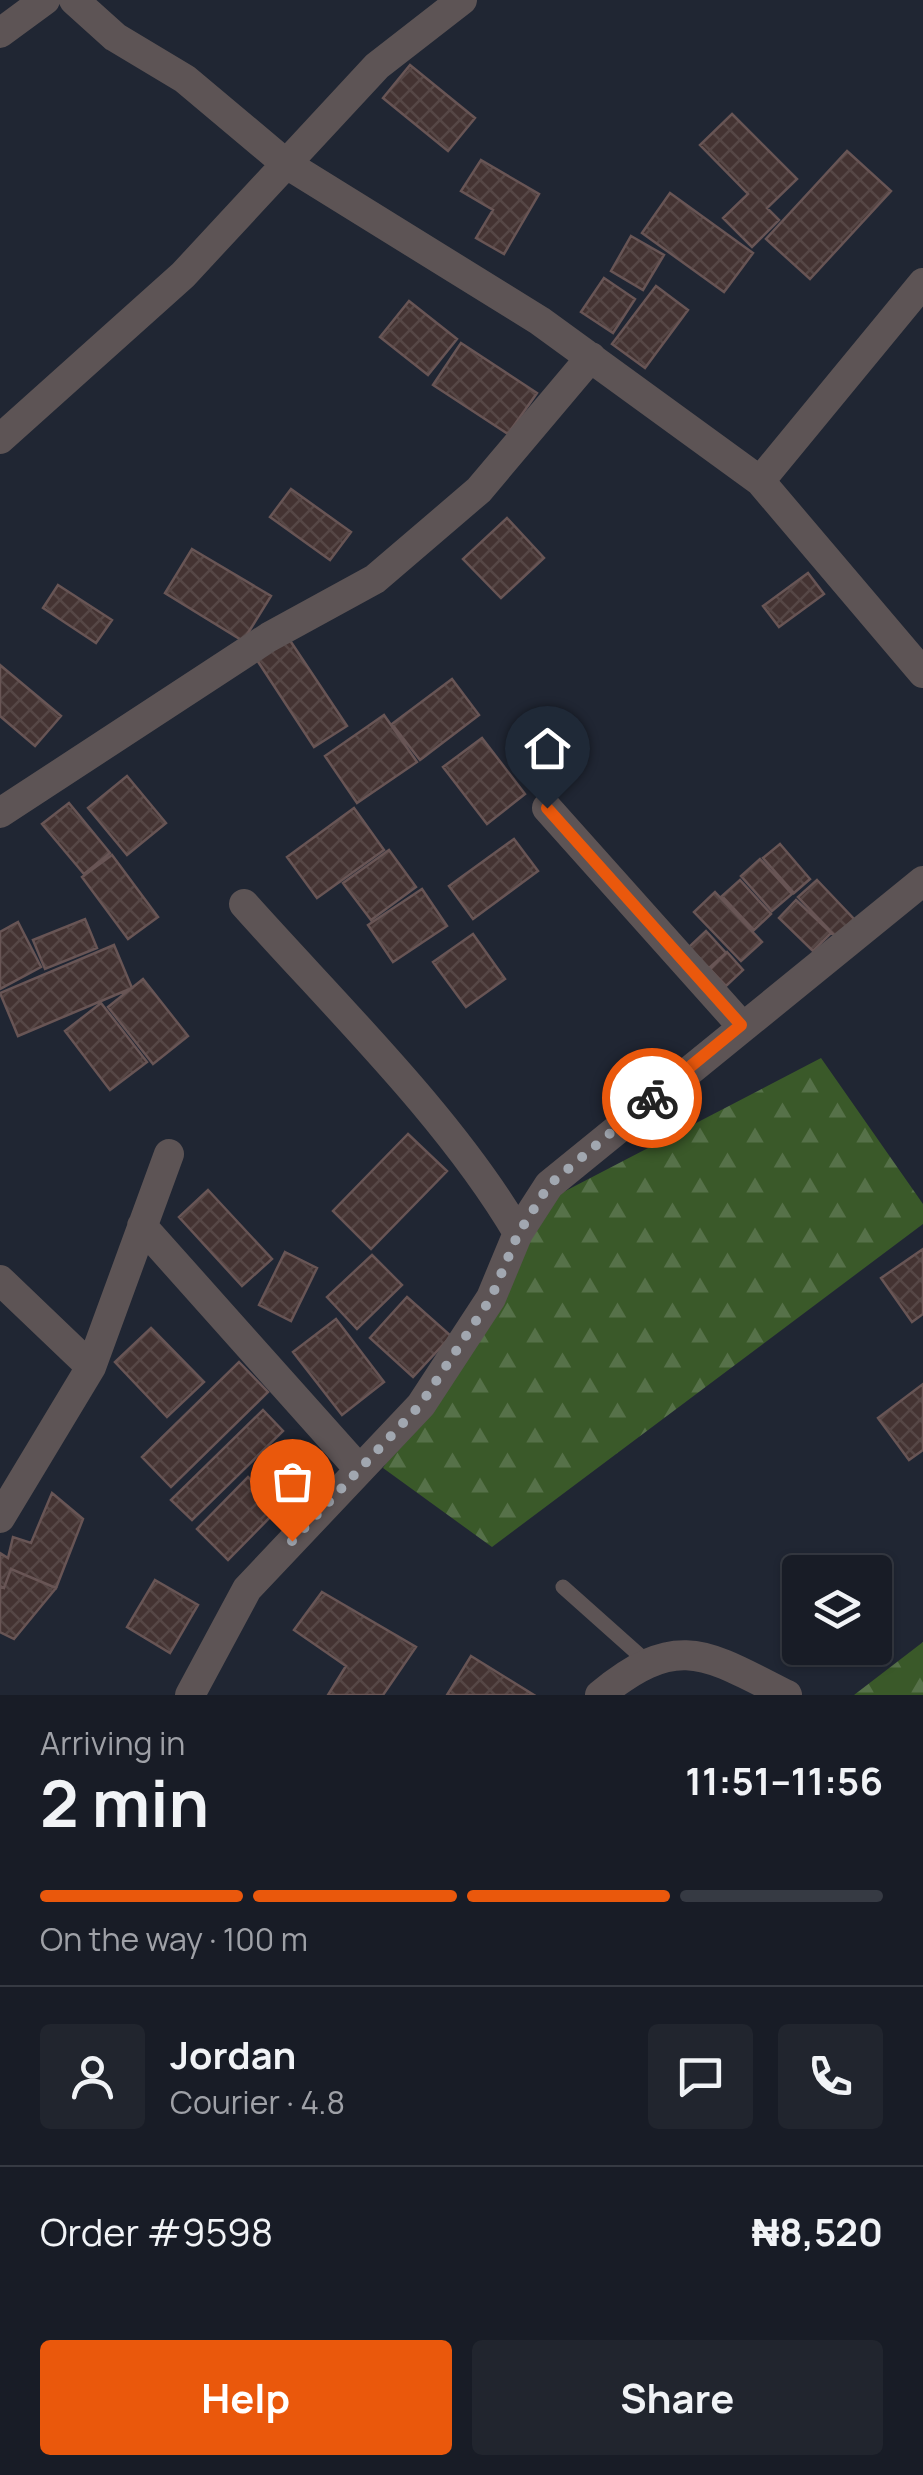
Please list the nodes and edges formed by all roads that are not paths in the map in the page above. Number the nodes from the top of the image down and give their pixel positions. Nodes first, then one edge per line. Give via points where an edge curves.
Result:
1 (45, 0) edge
2 (74, 0) edge
3 (462, 0) edge
4 (0, 33) edge
5 (285, 164) junction
6 (923, 282) edge
7 (590, 356) junction
8 (0, 439) edge
9 (760, 481) junction
10 (923, 673) edge
11 (547, 808) dead end
12 (0, 813) edge
13 (923, 881) edge
14 (244, 904) dead end
15 (741, 1025) junction
16 (169, 1154) dead end
17 (142, 1226) junction
18 (518, 1234) junction
19 (0, 1280) edge
20 (91, 1366) junction
21 (359, 1469) junction
22 (0, 1518) edge
23 (563, 1588) dead end
24 (646, 1662) junction
25 (190, 1695) edge
26 (600, 1695) edge
27 (787, 1695) edge

1 - 4 street
2 - 5 street via 115,36 184,78
3 - 5 street via 377,66
5 - 7 street
5 - 8 street via 183,275
6 - 9 street
7 - 9 street
7 - 12 street via 480,490 375,579 269,637
9 - 10 street
11 - 15 street
13 - 15 street
14 - 18 street via 414,1097 497,1198
15 - 18 street via 549,1185
16 - 17 street
17 - 20 street
17 - 21 street
18 - 21 street via 491,1298 421,1404
19 - 20 street
20 - 22 street
21 - 25 street via 248,1589
23 - 24 lane
24 - 26 street
24 - 27 street via 706,1656

